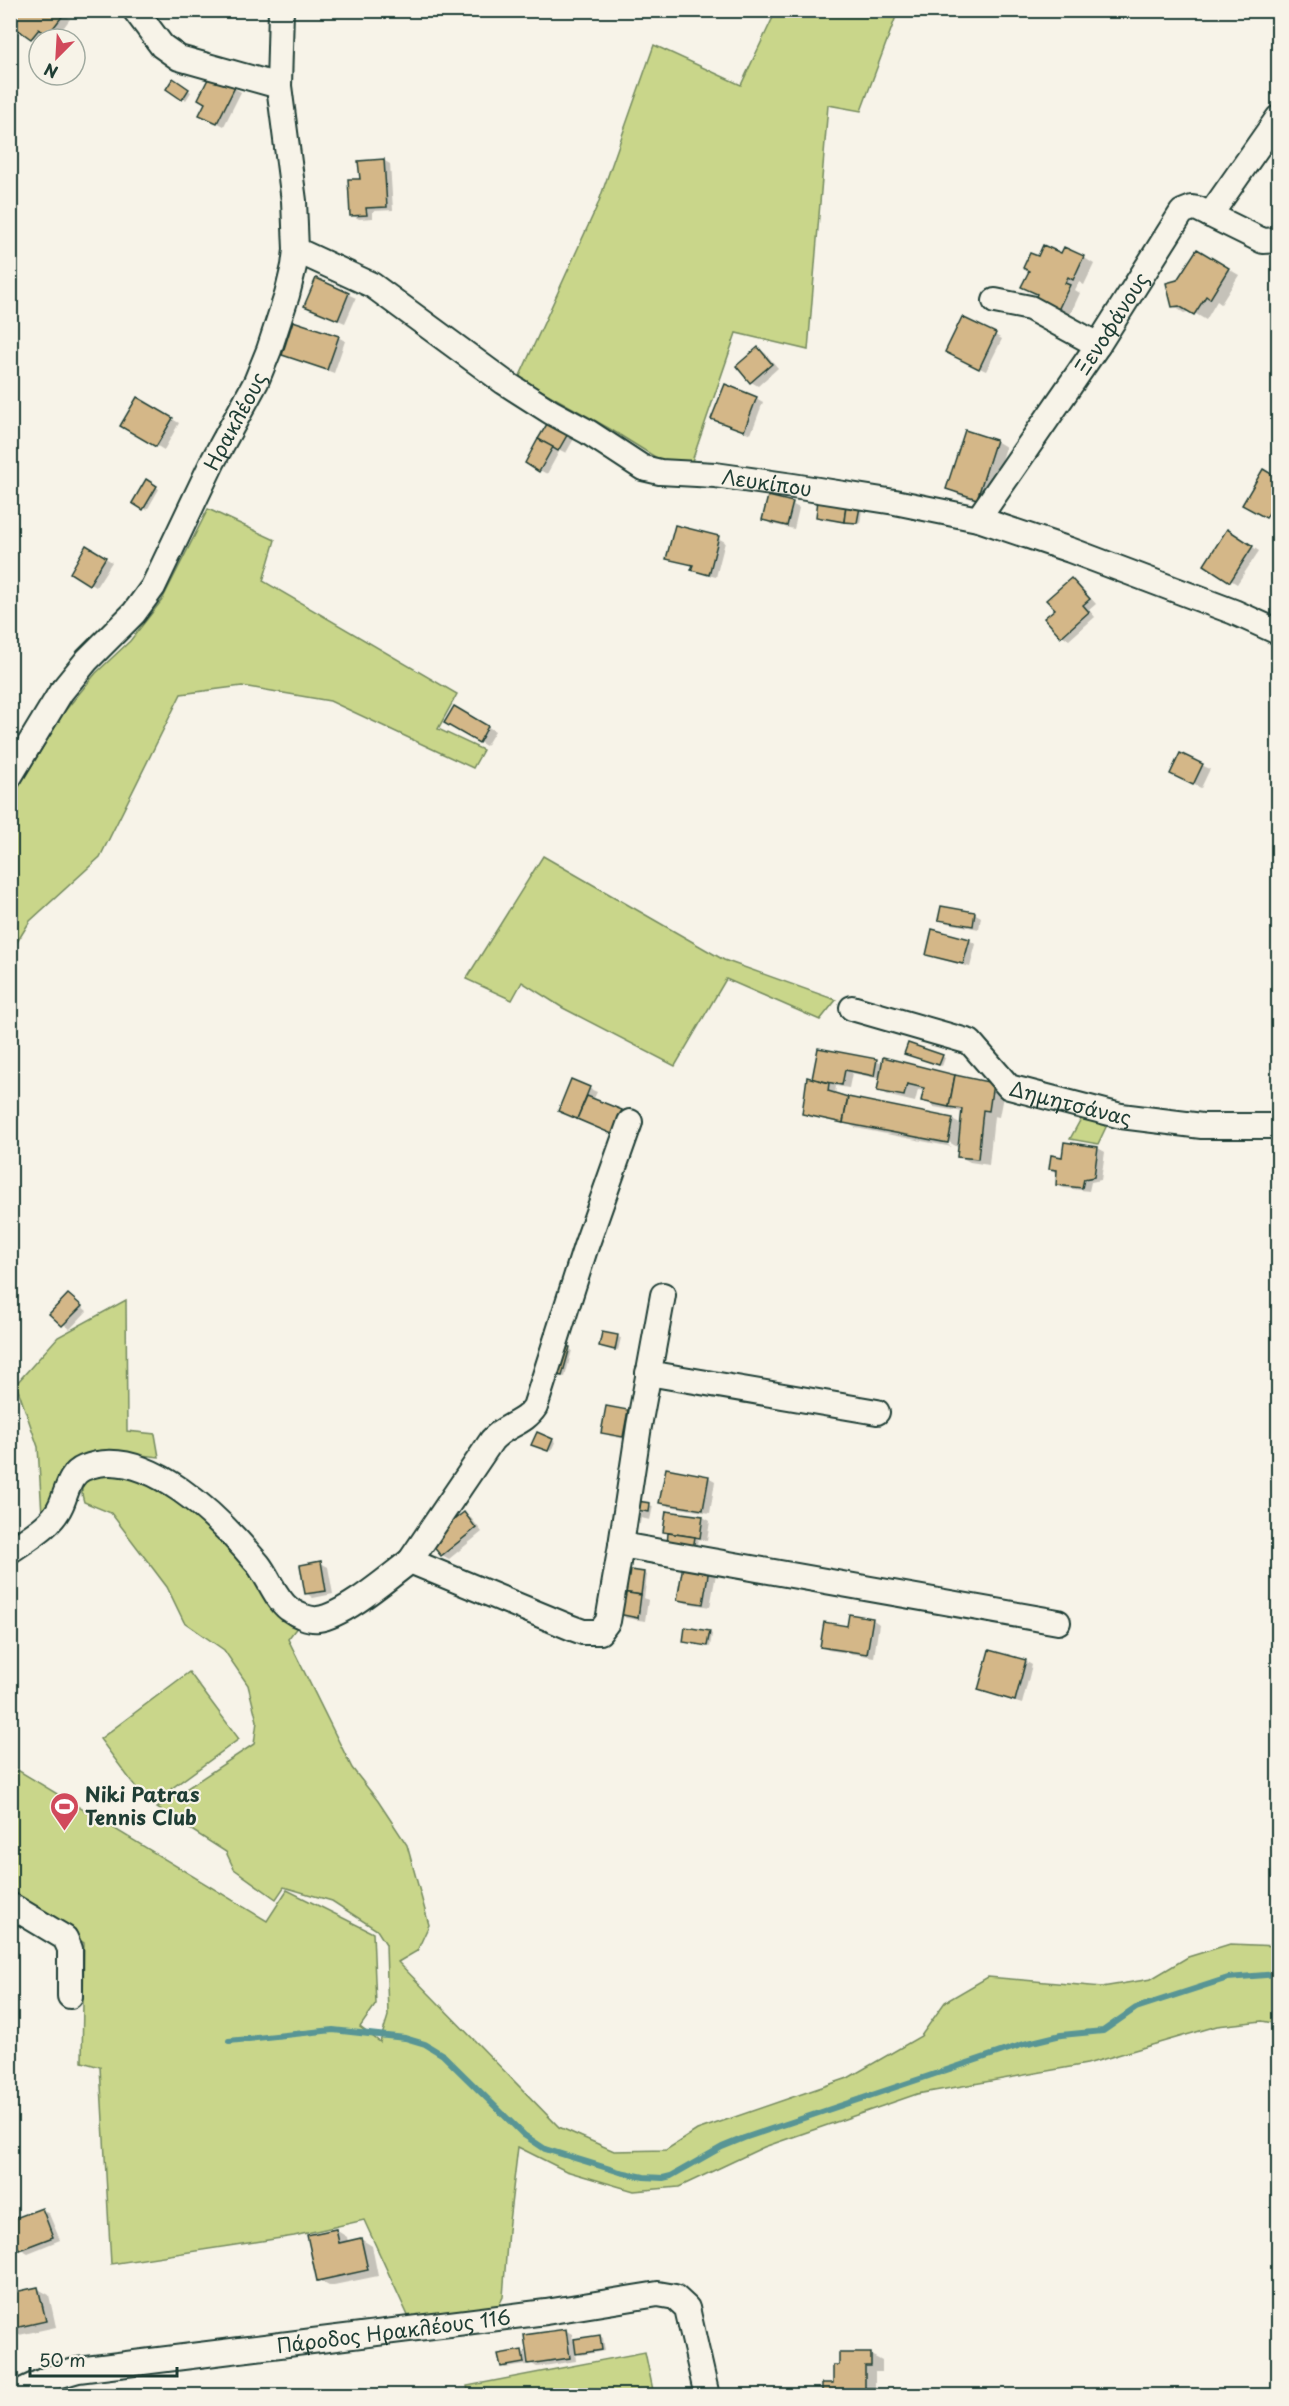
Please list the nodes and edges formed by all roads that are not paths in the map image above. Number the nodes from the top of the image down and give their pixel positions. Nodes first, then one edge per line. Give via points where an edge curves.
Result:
1 (135, 10) edge
2 (281, 10) edge
3 (279, 86) junction
4 (1278, 118) edge
5 (1210, 215) junction
6 (1278, 240) edge
7 (296, 250) junction
8 (994, 301) dead end
9 (1098, 345) junction
10 (978, 519) junction
11 (1278, 632) edge
12 (10, 776) edge
13 (852, 1008) dead end
14 (630, 1122) dead end
15 (1278, 1126) edge
16 (663, 1295) dead end
17 (648, 1373) junction
18 (877, 1412) dead end
19 (621, 1545) junction
20 (10, 1551) edge
21 (411, 1561) junction
22 (1058, 1622) dead end
23 (10, 1905) edge
24 (70, 1996) dead end
25 (11, 2396) edge
26 (706, 2396) edge

1 - 3 street via 162,46 179,58
2 - 3 street, Ηρακλέους
3 - 7 street, Ηρακλέους via 294,201
4 - 5 street
5 - 6 street, Ξενοφάνους via 1263,241
5 - 9 street, Ξενοφάνους via 1192,208 1182,212
7 - 10 street, Λευκίπου via 372,285 504,382 643,468 793,486
7 - 12 street, Ηρακλέους via 279,322 260,372 153,587 134,613 67,684
8 - 9 street via 1030,308
9 - 10 street, Ξενοφάνους
10 - 11 street, Λευκίπου via 1070,550
13 - 15 street, Δημητσάνας via 970,1042 1009,1087 1121,1116 1202,1126
14 - 21 street via 535,1407 526,1419 492,1440
16 - 17 street
17 - 18 street
17 - 19 street
19 - 21 street via 608,1622 600,1632 591,1633
19 - 22 street
20 - 21 street via 50,1522 78,1472 89,1466 122,1463 148,1470 186,1494 238,1542 282,1601 298,1615 316,1620 334,1614
23 - 24 street via 64,1938 70,1949
25 - 26 street, Πάροδος Ηρακλέους 116 via 78,2370 546,2312 658,2294 675,2298 687,2308

